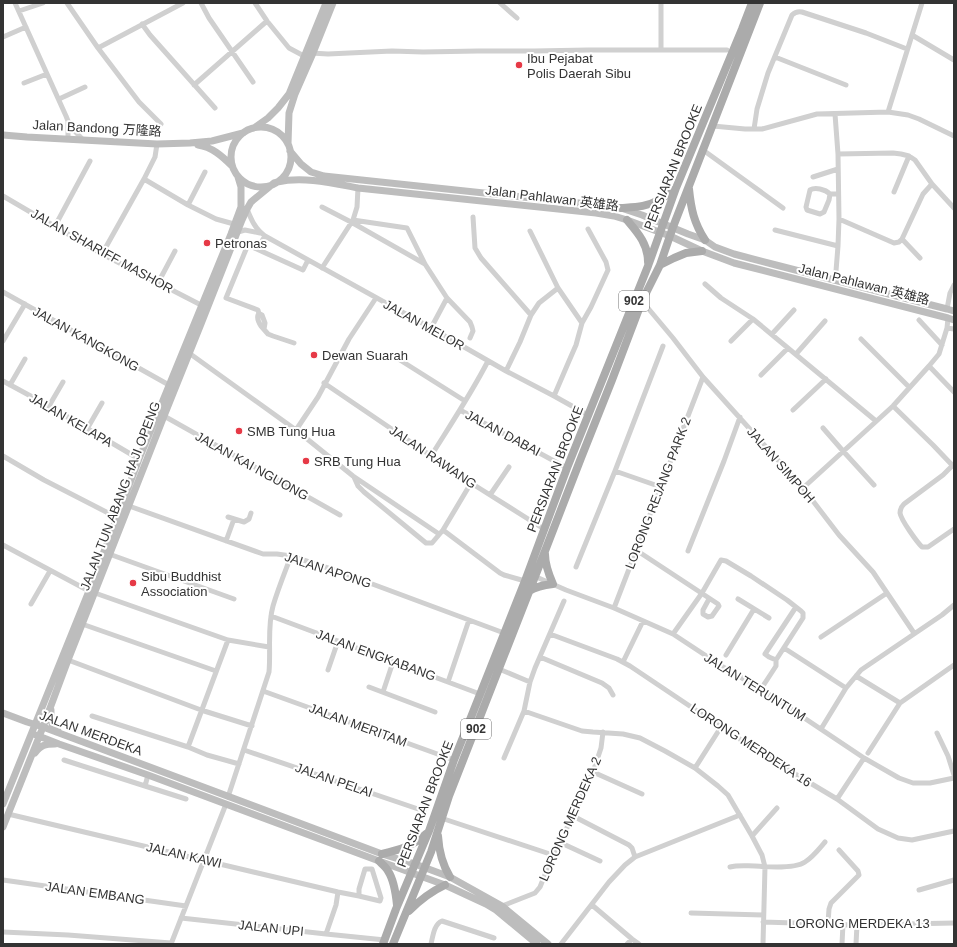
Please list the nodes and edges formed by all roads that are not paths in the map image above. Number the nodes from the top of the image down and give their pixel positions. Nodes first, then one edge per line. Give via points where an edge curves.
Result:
1 (15, 3) edge
2 (42, 3) edge
3 (67, 3) edge
4 (183, 3) edge
5 (201, 3) edge
6 (255, 3) edge
7 (326, 3) edge
8 (333, 3) edge
9 (500, 3) edge
10 (661, 3) edge
11 (752, 3) edge
12 (760, 3) edge
13 (922, 3) edge
14 (19, 11) junction
15 (517, 18) dead end
16 (750, 18) junction
17 (267, 21) junction
18 (142, 24) junction
19 (26, 27) junction
20 (746, 29) junction
21 (912, 35) junction
22 (3, 37) edge
23 (98, 48) junction
24 (907, 49) junction
25 (660, 50) junction
26 (727, 50) dead end
27 (232, 51) junction
28 (308, 53) junction
29 (775, 57) junction
30 (954, 60) edge
31 (47, 74) junction
32 (253, 82) dead end
33 (24, 83) dead end
34 (194, 85) junction
35 (846, 85) dead end
36 (85, 87) dead end
37 (59, 99) junction
38 (215, 108) dead end
39 (888, 112) junction
40 (835, 114) junction
41 (68, 121) junction
42 (161, 124) dead end
43 (713, 126) junction
44 (254, 128) junction
45 (754, 129) junction
46 (243, 133) junction
47 (3, 135) edge
48 (954, 136) edge
49 (68, 140) junction
50 (83, 140) junction
51 (190, 143) junction
52 (157, 144) junction
53 (289, 148) junction
54 (703, 150) junction
55 (838, 154) junction
56 (909, 156) junction
57 (90, 161) dead end
58 (232, 166) junction
59 (838, 169) junction
60 (205, 172) dead end
61 (238, 177) junction
62 (813, 177) dead end
63 (144, 180) junction
64 (275, 183) junction
65 (932, 184) junction
66 (689, 186) junction
67 (358, 188) junction
68 (676, 188) junction
69 (894, 192) dead end
70 (830, 194) junction
71 (838, 194) junction
72 (3, 196) edge
73 (188, 205) junction
74 (322, 207) dead end
75 (621, 208) junction
76 (783, 208) dead end
77 (954, 208) edge
78 (247, 209) junction
79 (473, 217) dead end
80 (839, 219) junction
81 (627, 220) junction
82 (352, 221) junction
83 (234, 224) junction
84 (663, 224) junction
85 (54, 226) junction
86 (673, 227) junction
87 (588, 229) dead end
88 (775, 230) dead end
89 (530, 231) dead end
90 (238, 232) junction
91 (660, 232) junction
92 (263, 234) junction
93 (670, 236) junction
94 (902, 239) junction
95 (705, 240) junction
96 (838, 246) junction
97 (257, 249) junction
98 (175, 251) dead end
99 (702, 251) junction
100 (102, 254) junction
101 (920, 258) dead end
102 (308, 260) junction
103 (425, 264) junction
104 (660, 265) junction
105 (648, 266) junction
106 (322, 268) junction
107 (836, 271) junction
108 (825, 278) junction
109 (838, 281) junction
110 (158, 283) junction
111 (705, 284) dead end
112 (954, 285) edge
113 (558, 288) junction
114 (3, 292) edge
115 (952, 294) edge
116 (376, 298) junction
117 (448, 298) junction
118 (642, 301) junction
119 (25, 304) junction
120 (202, 305) junction
121 (794, 310) dead end
122 (950, 310) edge
123 (531, 315) junction
124 (753, 318) junction
125 (951, 319) edge
126 (919, 320) dead end
127 (825, 321) dead end
128 (582, 323) junction
129 (431, 328) junction
130 (947, 328) junction
131 (954, 329) edge
132 (772, 334) junction
133 (470, 338) dead end
134 (861, 339) dead end
135 (731, 340) dead end
136 (3, 341) edge
137 (294, 343) dead end
138 (663, 346) dead end
139 (942, 346) junction
140 (788, 348) junction
141 (189, 353) junction
142 (796, 354) junction
143 (392, 355) dead end
144 (25, 359) dead end
145 (488, 361) junction
146 (929, 366) junction
147 (506, 371) junction
148 (761, 374) dead end
149 (703, 377) junction
150 (826, 379) junction
151 (3, 381) edge
152 (63, 382) dead end
153 (324, 384) junction
154 (10, 385) junction
155 (169, 385) junction
156 (909, 387) junction
157 (954, 392) edge
158 (554, 396) junction
159 (466, 401) junction
160 (102, 403) dead end
161 (49, 406) junction
162 (893, 406) junction
163 (460, 410) junction
164 (793, 410) dead end
165 (588, 415) junction
166 (164, 416) junction
167 (740, 417) junction
168 (876, 421) junction
169 (823, 428) dead end
170 (87, 429) junction
171 (296, 430) junction
172 (843, 452) junction
173 (3, 456) edge
174 (431, 456) junction
175 (139, 459) junction
176 (953, 465) edge
177 (509, 467) dead end
178 (567, 468) junction
179 (615, 471) junction
180 (353, 476) junction
181 (471, 483) junction
182 (874, 484) dead end
183 (660, 487) junction
184 (804, 488) junction
185 (490, 495) junction
186 (129, 506) junction
187 (251, 513) dead end
188 (340, 515) dead end
189 (116, 517) junction
190 (228, 517) dead end
191 (234, 519) junction
192 (544, 530) junction
193 (954, 530) edge
194 (441, 532) junction
195 (226, 541) junction
196 (3, 545) edge
197 (636, 550) junction
198 (545, 551) junction
199 (688, 551) dead end
200 (109, 554) junction
201 (291, 556) junction
202 (576, 567) dead end
203 (50, 570) junction
204 (529, 577) junction
205 (553, 584) junction
206 (529, 591) junction
207 (92, 592) junction
208 (702, 592) junction
209 (887, 592) junction
210 (234, 598) dead end
211 (709, 599) dead end
212 (738, 599) dead end
213 (564, 601) dead end
214 (31, 604) dead end
215 (954, 605) edge
216 (796, 607) junction
217 (614, 608) junction
218 (754, 609) junction
219 (271, 616) junction
220 (769, 618) dead end
221 (469, 620) junction
222 (643, 621) junction
223 (82, 624) junction
224 (504, 633) junction
225 (914, 633) junction
226 (550, 634) junction
227 (673, 634) junction
228 (821, 637) dead end
229 (228, 640) junction
230 (338, 641) junction
231 (269, 647) junction
232 (784, 648) junction
233 (726, 655) dead end
234 (540, 657) junction
235 (68, 660) junction
236 (776, 660) junction
237 (393, 662) junction
238 (623, 662) junction
239 (954, 665) edge
240 (499, 669) junction
241 (328, 670) dead end
242 (216, 671) junction
243 (856, 676) junction
244 (448, 682) junction
245 (530, 682) junction
246 (368, 687) dead end
247 (846, 688) junction
248 (760, 689) junction
249 (263, 691) junction
250 (383, 692) junction
251 (480, 694) junction
252 (613, 695) dead end
253 (900, 703) junction
254 (51, 704) junction
255 (201, 710) junction
256 (524, 711) junction
257 (435, 712) dead end
258 (3, 713) edge
259 (92, 716) dead end
260 (27, 722) junction
261 (35, 724) junction
262 (252, 726) junction
263 (43, 727) junction
264 (721, 727) junction
265 (821, 729) junction
266 (603, 732) junction
267 (32, 733) junction
268 (937, 733) dead end
269 (62, 735) junction
270 (40, 736) junction
271 (59, 744) junction
272 (188, 747) junction
273 (244, 750) junction
274 (868, 753) dead end
275 (31, 757) junction
276 (504, 758) dead end
277 (864, 758) junction
278 (64, 760) dead end
279 (454, 760) junction
280 (239, 764) junction
281 (695, 768) junction
282 (593, 772) junction
283 (148, 776) junction
284 (954, 776) edge
285 (145, 786) junction
286 (642, 794) dead end
287 (186, 799) dead end
288 (837, 799) junction
289 (227, 800) junction
290 (3, 804) edge
291 (776, 808) dead end
292 (424, 811) dead end
293 (8, 814) junction
294 (740, 815) junction
295 (573, 816) junction
296 (441, 818) junction
297 (3, 827) edge
298 (428, 831) junction
299 (954, 831) edge
300 (438, 832) junction
301 (752, 836) junction
302 (559, 842) junction
303 (825, 842) dead end
304 (839, 850) dead end
305 (553, 855) junction
306 (635, 857) junction
307 (381, 858) junction
308 (204, 860) junction
309 (600, 861) dead end
310 (415, 864) junction
311 (424, 867) junction
312 (730, 867) dead end
313 (765, 867) junction
314 (412, 873) junction
315 (421, 876) junction
316 (450, 877) junction
317 (3, 880) edge
318 (954, 880) edge
319 (445, 885) junction
320 (919, 890) dead end
321 (338, 892) junction
322 (359, 896) junction
323 (592, 905) junction
324 (186, 906) junction
325 (397, 906) junction
326 (502, 906) junction
327 (690, 913) dead end
328 (405, 915) junction
329 (763, 915) junction
330 (181, 918) junction
331 (763, 922) junction
332 (828, 923) junction
333 (954, 923) edge
334 (843, 924) junction
335 (857, 925) junction
336 (3, 932) edge
337 (326, 934) junction
338 (494, 938) dead end
339 (632, 939) junction
340 (384, 942) edge
341 (171, 944) edge
342 (393, 944) edge
343 (431, 944) edge
344 (537, 944) edge
345 (548, 944) edge
346 (561, 944) edge
347 (627, 944) edge
348 (639, 944) edge
349 (763, 944) edge
350 (842, 944) edge
351 (856, 944) edge

1 - 14 street
2 - 14 street
3 - 23 street
4 - 18 street
5 - 27 street
6 - 17 street
7 - 28 main road
8 - 28 main road
9 - 15 street
10 - 25 street
11 - 16 main road, PERSIARAN BROOKE / 902
12 - 16 main road, PERSIARAN BROOKE / 902
13 - 21 street
14 - 19 street
16 - 20 main road, PERSIARAN BROOKE / 902
17 - 27 street
17 - 28 street via 289,48
18 - 23 street
18 - 34 street
19 - 22 street
19 - 31 street
20 - 43 main road, PERSIARAN BROOKE / 902
20 - 68 main road, PERSIARAN BROOKE / 902
21 - 24 street
21 - 30 street
23 - 42 street via 138,102
24 - 29 street via 800,12 792,15
24 - 39 street
25 - 26 street
25 - 28 street
27 - 32 street
27 - 34 street
28 - 44 main road via 288,94 278,108
28 - 53 main road via 289,112
29 - 35 street
29 - 45 street via 757,109
31 - 33 street
31 - 37 street
34 - 38 street
36 - 37 street
37 - 41 street
39 - 40 street
39 - 48 street via 908,115
40 - 45 street via 817,114
40 - 55 street
41 - 49 street
41 - 50 street
43 - 45 street
43 - 54 main road, PERSIARAN BROOKE / 902
44 - 46 main road
44 - 53 main road via 262,127 278,132
46 - 51 main road, Jalan Bandong 万隆路 via 212,141
46 - 58 main road via 236,139 232,148
47 - 49 main road, Jalan Bandong 万隆路
49 - 50 main road, Jalan Bandong 万隆路
50 - 52 main road, Jalan Bandong 万隆路
51 - 52 main road, Jalan Bandong 万隆路
51 - 58 main road, Jalan Bandong 万隆路 via 208,147
52 - 63 street via 155,157
53 - 64 main road via 288,169
53 - 75 main road, Jalan Pahlawan 英雄路 via 301,164 311,172 324,176
54 - 66 main road, PERSIARAN BROOKE / 902
54 - 76 street
55 - 56 street via 893,153
55 - 59 street
56 - 65 street via 915,160
56 - 69 street
57 - 85 street
58 - 61 main road
59 - 62 street
59 - 71 street
60 - 73 street
61 - 64 main road via 255,186
61 - 83 main road, JALAN TUN ABANG HAJI OPENG via 241,206
63 - 73 street
63 - 100 street
64 - 67 main road, Jalan Pahlawan 英雄路 via 287,179
64 - 78 main road, JALAN TUN ABANG HAJI OPENG
65 - 77 street
65 - 94 street via 923,194
66 - 86 main road, PERSIARAN BROOKE / 902
66 - 95 main road via 694,218
67 - 81 main road, Jalan Pahlawan 英雄路 via 596,213
67 - 82 street via 357,207
68 - 75 main road via 648,205
68 - 84 main road, PERSIARAN BROOKE / 902
70 - 70 street via 824,212 820,214 807,210 810,190 815,188
70 - 71 street
71 - 80 street
72 - 85 street, JALAN SHARIFF MASHOR
73 - 83 street via 216,219
74 - 82 street
75 - 84 main road, Jalan Pahlawan 英雄路
78 - 90 main road, JALAN TUN ABANG HAJI OPENG
78 - 92 street, JALAN MELOR via 251,220
79 - 123 street via 476,248 481,258
80 - 94 street via 894,243
80 - 96 street
81 - 91 main road, Jalan Pahlawan 英雄路
81 - 105 main road via 646,246
82 - 103 street
82 - 103 street via 407,228
82 - 106 street
83 - 120 main road, JALAN TUN ABANG HAJI OPENG
84 - 86 main road, Jalan Pahlawan 英雄路
84 - 91 main road, PERSIARAN BROOKE / 902
85 - 100 street, JALAN SHARIFF MASHOR
86 - 93 main road, PERSIARAN BROOKE / 902
86 - 95 main road, Jalan Pahlawan 英雄路
87 - 128 street via 608,270
88 - 96 street
89 - 113 street
90 - 92 street, JALAN MELOR via 245,230
90 - 141 main road, JALAN TUN ABANG HAJI OPENG
91 - 93 main road, Jalan Pahlawan 英雄路
91 - 105 main road, PERSIARAN BROOKE / 902
92 - 97 street
92 - 102 street, JALAN MELOR
93 - 99 main road, Jalan Pahlawan 英雄路
93 - 104 main road, PERSIARAN BROOKE / 902
94 - 101 street
95 - 108 main road, Jalan Pahlawan 英雄路 via 723,250
96 - 107 street
97 - 102 street via 304,270
97 - 137 street via 249,246 245,250 226,298 258,312 257,317 264,329 273,336
98 - 110 street
99 - 104 main road via 686,253
99 - 125 main road, Jalan Pahlawan 英雄路 via 734,263
100 - 110 street, JALAN SHARIFF MASHOR
102 - 106 street, JALAN MELOR
103 - 117 street
104 - 118 main road, PERSIARAN BROOKE / 902
105 - 165 main road, PERSIARAN BROOKE / 902
106 - 116 street, JALAN MELOR
107 - 108 street
107 - 109 street
108 - 109 main road, Jalan Pahlawan 英雄路
109 - 122 main road, Jalan Pahlawan 英雄路
110 - 120 street, JALAN SHARIFF MASHOR
111 - 124 street via 721,298
112 - 115 street
113 - 123 street via 539,303
113 - 128 street
114 - 119 street, JALAN KANGKONG
115 - 122 street
116 - 129 street, JALAN MELOR
116 - 153 street
117 - 129 street
117 - 133 street via 470,322 473,331
118 - 149 street, JALAN SIMPOH
118 - 198 main road, PERSIARAN BROOKE / 902
119 - 136 street
119 - 155 street, JALAN KANGKONG
120 - 155 main road, JALAN TUN ABANG HAJI OPENG
121 - 132 street
123 - 147 street
124 - 132 street
124 - 135 street
125 - 130 street
126 - 139 street
127 - 142 street
128 - 158 street via 570,362
129 - 145 street, JALAN MELOR
130 - 131 street
130 - 139 street
132 - 140 street
134 - 156 street
138 - 179 street
139 - 146 street
140 - 142 street
140 - 148 street
141 - 166 main road, JALAN TUN ABANG HAJI OPENG
141 - 171 street
142 - 150 street
143 - 159 street, JALAN DABAI
144 - 154 street
145 - 147 street, JALAN MELOR
145 - 159 street, JALAN DABAI
146 - 156 street
146 - 157 street
147 - 158 street, JALAN MELOR
149 - 167 street, JALAN SIMPOH
149 - 183 street, LORONG REJANG PARK 2
150 - 164 street
150 - 168 street
151 - 154 street, JALAN KELAPA
152 - 161 street
153 - 171 street
153 - 174 street, JALAN RAWANG
154 - 161 street, JALAN KELAPA
155 - 175 main road, JALAN TUN ABANG HAJI OPENG
156 - 162 street
158 - 165 street, JALAN MELOR
159 - 163 street, JALAN DABAI
160 - 170 street
161 - 170 street, JALAN KELAPA
162 - 168 street
162 - 176 street
163 - 174 street, JALAN DABAI
163 - 178 street, JALAN DABAI
165 - 178 main road, PERSIARAN BROOKE / 902
166 - 186 main road, JALAN TUN ABANG HAJI OPENG
166 - 188 street, JALAN KAI NGUONG
167 - 184 street, JALAN SIMPOH
167 - 199 street
168 - 172 street
169 - 172 street
170 - 175 street, JALAN KELAPA
171 - 180 street
172 - 182 street
172 - 184 street
173 - 189 street
174 - 181 street, JALAN RAWANG
175 - 189 main road, JALAN TUN ABANG HAJI OPENG
176 - 193 street via 904,504 900,512 901,518 922,547 928,547
177 - 185 street
178 - 192 main road, PERSIARAN BROOKE / 902
179 - 183 street
179 - 202 street
180 - 194 street, JALAN TERUNTUM
180 - 194 street via 364,492 426,542 432,543
181 - 185 street, JALAN RAWANG
181 - 194 street
183 - 197 street, LORONG REJANG PARK 2
184 - 209 street, JALAN SIMPOH
185 - 192 street, JALAN RAWANG
186 - 195 street, JALAN APONG
186 - 200 main road, JALAN TUN ABANG HAJI OPENG
187 - 191 street via 249,519 244,522
189 - 207 main road, JALAN TUN ABANG HAJI OPENG
190 - 191 street
191 - 195 street
192 - 204 main road, PERSIARAN BROOKE / 902
194 - 204 street, JALAN TERUNTUM via 500,573
195 - 201 street, JALAN APONG via 263,554
196 - 203 street
197 - 208 street
197 - 217 street, LORONG REJANG PARK 2
198 - 204 main road, PERSIARAN BROOKE / 902
198 - 205 main road via 545,560
200 - 207 main road, JALAN TUN ABANG HAJI OPENG
200 - 210 street
201 - 219 street
201 - 221 street, JALAN APONG
203 - 207 street
203 - 214 street
204 - 205 street, JALAN TERUNTUM
204 - 206 main road, PERSIARAN BROOKE / 902
204 - 224 main road, PERSIARAN BROOKE / 902
205 - 206 main road
205 - 217 street, JALAN TERUNTUM
206 - 240 main road, PERSIARAN BROOKE / 902
207 - 223 main road, JALAN TUN ABANG HAJI OPENG
207 - 229 street
207 - 261 main road, JALAN TUN ABANG HAJI OPENG
208 - 211 street
208 - 216 street via 720,562 724,560
208 - 227 street
209 - 225 street, JALAN SIMPOH
209 - 228 street
212 - 218 street
213 - 226 street
215 - 225 street
216 - 232 street via 803,614 803,618
216 - 236 street via 765,654
217 - 222 street, JALAN TERUNTUM
218 - 220 street
218 - 233 street
219 - 230 street, JALAN ENGKABANG
219 - 231 street
221 - 224 street, JALAN APONG
221 - 244 street
222 - 227 street, JALAN TERUNTUM
222 - 238 street
223 - 235 main road, JALAN TUN ABANG HAJI OPENG
223 - 242 street
224 - 251 main road, PERSIARAN BROOKE / 902
225 - 243 street
226 - 234 street
226 - 238 street, LORONG MERDEKA 16
227 - 248 street, JALAN TERUNTUM
229 - 231 street
229 - 242 street
230 - 237 street, JALAN ENGKABANG
230 - 241 street
231 - 249 street via 269,672
232 - 236 street
232 - 247 street
234 - 245 street
234 - 252 street via 602,683
235 - 254 main road, JALAN TUN ABANG HAJI OPENG
235 - 255 street
236 - 248 street via 776,666
237 - 244 street, JALAN ENGKABANG
237 - 250 street
238 - 264 street, LORONG MERDEKA 16
239 - 253 street
240 - 245 street
240 - 296 main road, PERSIARAN BROOKE / 902
242 - 255 street
243 - 247 street
243 - 253 street
244 - 251 street, JALAN ENGKABANG
245 - 256 street
246 - 250 street
247 - 265 street
248 - 265 street, JALAN TERUNTUM
249 - 262 street
249 - 279 street, JALAN MERITAM
250 - 257 street
251 - 279 main road, PERSIARAN BROOKE / 902
253 - 274 street
254 - 263 main road, JALAN TUN ABANG HAJI OPENG
254 - 269 main road via 53,728
255 - 262 street
255 - 272 street
256 - 266 street via 582,731
256 - 276 street
258 - 260 main road
259 - 272 street
260 - 261 main road, JALAN MERDEKA
260 - 267 main road, JALAN MERDEKA
261 - 263 main road, JALAN MERDEKA
261 - 267 main road, JALAN TUN ABANG HAJI OPENG
262 - 273 street
263 - 269 main road, JALAN MERDEKA
263 - 270 main road, JALAN TUN ABANG HAJI OPENG
264 - 281 street
264 - 288 street, LORONG MERDEKA 16
265 - 277 street, JALAN TERUNTUM
266 - 281 street via 640,738
266 - 282 street, LORONG MERDEKA 2
267 - 270 main road, JALAN MERDEKA
267 - 290 main road, JALAN TUN ABANG HAJI OPENG
268 - 284 street
269 - 289 main road, JALAN MERDEKA
270 - 271 main road, JALAN MERDEKA
270 - 275 main road, JALAN TUN ABANG HAJI OPENG
271 - 275 main road via 43,745
271 - 283 main road, JALAN MERDEKA
272 - 280 street
273 - 280 street
273 - 292 street, JALAN PELAI
275 - 293 main road, JALAN TUN ABANG HAJI OPENG
277 - 284 street, JALAN TERUNTUM via 913,783 930,783
277 - 288 street
278 - 285 street
279 - 298 main road, PERSIARAN BROOKE / 902
280 - 289 street
281 - 294 street via 728,795
282 - 286 street
282 - 295 street, LORONG MERDEKA 2
283 - 285 street
283 - 289 main road, JALAN MERDEKA
285 - 287 street
288 - 299 street, LORONG MERDEKA 16 via 878,829 898,838 912,840
289 - 307 main road, JALAN MERDEKA
289 - 308 street
291 - 301 street
293 - 297 main road, JALAN TUN ABANG HAJI OPENG
293 - 308 street, JALAN KAWI
294 - 301 street
294 - 306 street
295 - 302 street, LORONG MERDEKA 2
295 - 306 street via 629,845
296 - 300 main road, PERSIARAN BROOKE / 902
296 - 305 street
298 - 307 main road via 415,843
298 - 310 main road, PERSIARAN BROOKE / 902
300 - 311 main road, PERSIARAN BROOKE / 902
300 - 316 main road via 441,859
301 - 313 street
302 - 305 street, LORONG MERDEKA 2
302 - 309 street
303 - 313 street via 810,858 797,866
304 - 332 street via 859,875 831,903
305 - 326 street, LORONG MERDEKA 2 via 538,891
306 - 323 street via 609,882
307 - 310 main road, JALAN MERDEKA
307 - 314 main road, JALAN MERDEKA
307 - 325 main road via 390,875
308 - 321 street, JALAN KAWI
308 - 324 street
310 - 311 main road, JALAN MERDEKA
310 - 314 main road, PERSIARAN BROOKE / 902
311 - 315 main road, PERSIARAN BROOKE / 902
311 - 316 main road, JALAN MERDEKA
312 - 313 street
313 - 329 street
314 - 315 main road, JALAN MERDEKA
314 - 325 main road, PERSIARAN BROOKE / 902
315 - 319 main road, JALAN MERDEKA
315 - 328 main road, PERSIARAN BROOKE / 902
316 - 326 main road, JALAN MERDEKA
317 - 324 street, JALAN EMBANG
318 - 320 street
319 - 328 main road via 420,899
319 - 344 main road, JALAN MERDEKA via 496,910
321 - 322 street, JALAN KAWI
321 - 337 street
322 - 322 street, JALAN KAWI via 365,869 372,869 380,901
323 - 339 street
323 - 346 street
324 - 330 street
325 - 340 main road, PERSIARAN BROOKE / 902
326 - 345 main road, JALAN MERDEKA
327 - 329 street
328 - 342 main road, PERSIARAN BROOKE / 902
329 - 331 street
330 - 337 street, JALAN UPI
330 - 341 street
331 - 332 street, LORONG MERDEKA 13
331 - 349 street
332 - 334 street, LORONG MERDEKA 13
333 - 335 street, LORONG MERDEKA 13
334 - 335 street, LORONG MERDEKA 13
334 - 350 street
335 - 351 street
336 - 341 street
337 - 340 street, JALAN UPI
338 - 343 street via 440,922
339 - 347 street
339 - 348 street

